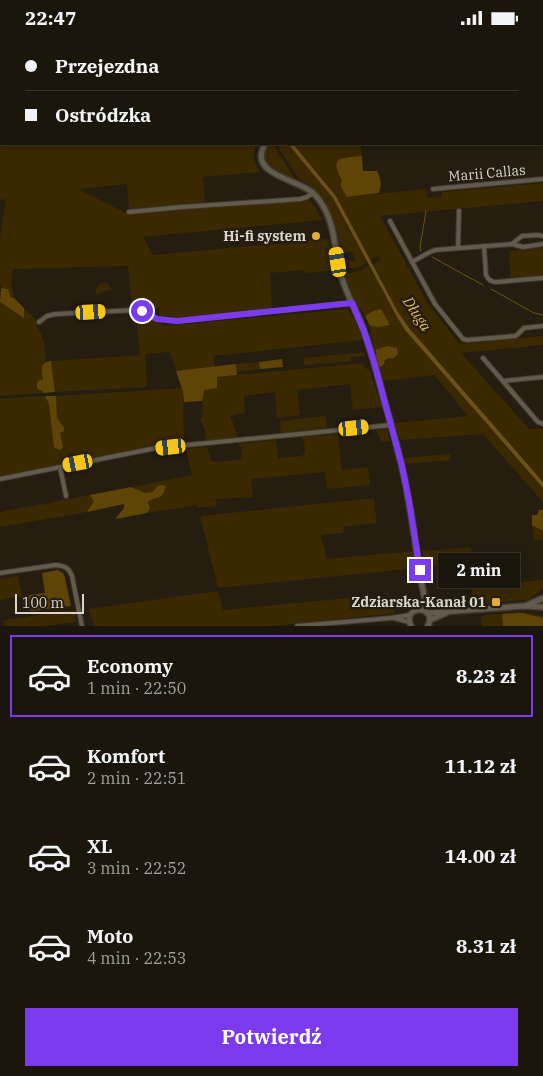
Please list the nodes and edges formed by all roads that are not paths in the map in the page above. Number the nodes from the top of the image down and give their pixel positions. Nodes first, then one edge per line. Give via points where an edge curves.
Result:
1 (264, 145) edge
2 (543, 179) edge
3 (433, 189) dead end
4 (313, 193) junction
5 (460, 211) dead end
6 (130, 212) dead end
7 (390, 221) dead end
8 (543, 236) edge
9 (512, 244) junction
10 (543, 244) edge
11 (484, 246) junction
12 (458, 249) junction
13 (412, 262) junction
14 (543, 278) edge
15 (352, 303) junction
16 (39, 322) dead end
17 (543, 326) edge
18 (484, 358) dead end
19 (543, 377) edge
20 (503, 381) junction
21 (543, 424) edge
22 (391, 425) junction
23 (60, 467) junction
24 (0, 479) edge
25 (66, 496) dead end
26 (0, 573) edge
27 (424, 594) junction
28 (543, 598) edge
29 (523, 606) junction
30 (542, 607) edge
31 (419, 609) junction
32 (449, 612) junction
33 (427, 613) junction
34 (410, 615) junction
35 (391, 618) junction
36 (410, 624) edge
37 (428, 624) edge
38 (82, 626) edge
39 (296, 626) edge

1 - 4 street via 262,156 267,169
2 - 3 street, Marii Callas
4 - 6 street via 301,199
4 - 15 street via 327,214 341,277
5 - 12 street
7 - 13 street
8 - 9 street via 522,236
9 - 10 street via 523,247
9 - 11 street
11 - 12 street
11 - 14 street via 486,275 491,281
12 - 13 street via 432,251
13 - 17 street via 435,304 463,339 515,336 524,328
15 - 16 street via 177,321 157,319 135,310 56,314
15 - 22 street via 369,345
18 - 20 street
19 - 20 street
20 - 21 street
22 - 23 street via 156,448
22 - 27 street via 409,501
23 - 24 street
23 - 25 street
26 - 38 street via 56,565 67,568 72,576
27 - 31 street
27 - 33 street
28 - 29 street
29 - 30 street
29 - 32 street
31 - 33 street
31 - 34 street
32 - 33 street
32 - 37 street
33 - 37 street
34 - 35 street
34 - 36 street
35 - 36 street
35 - 39 street

